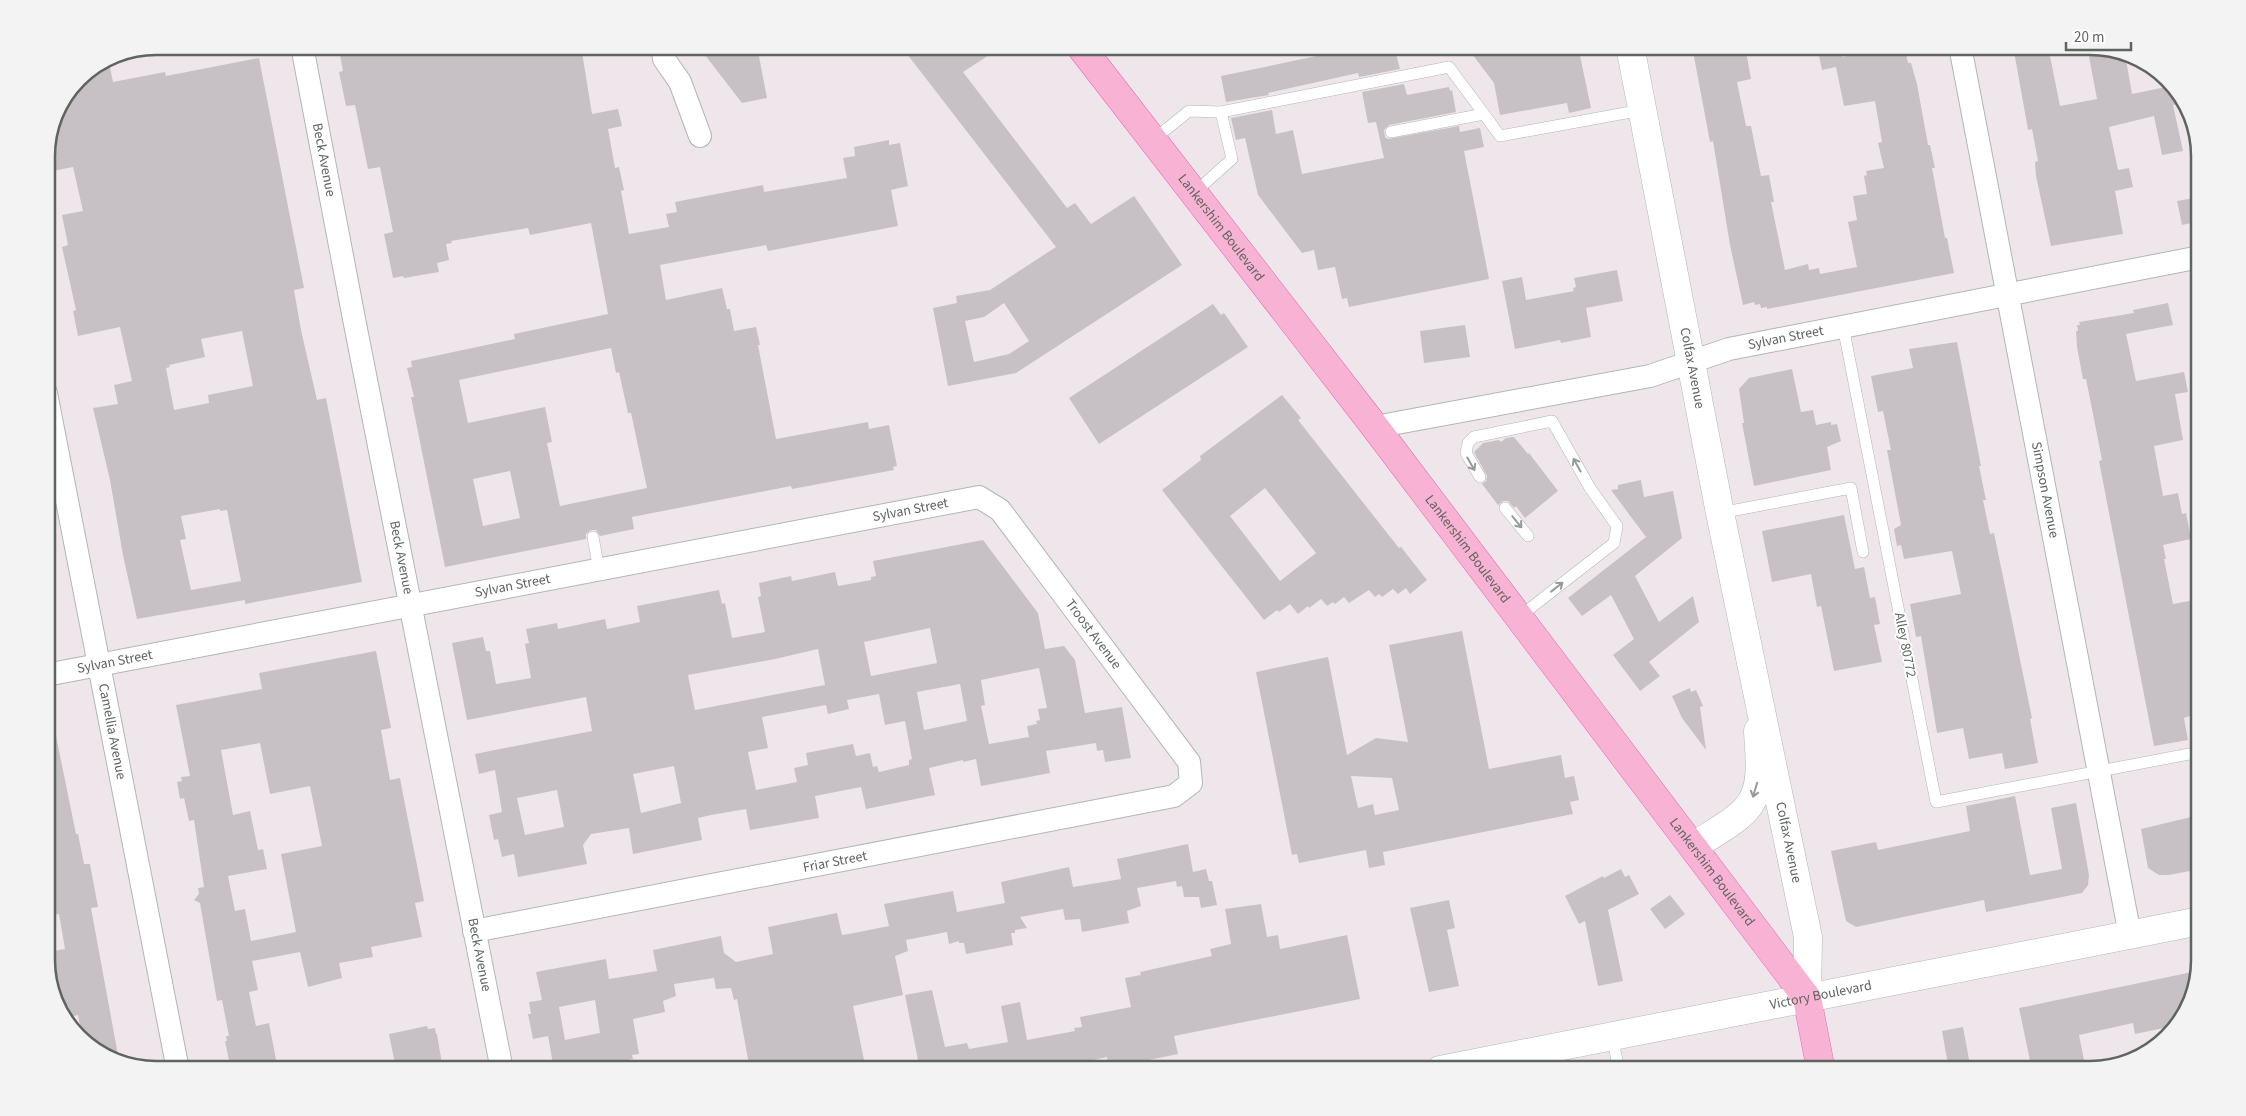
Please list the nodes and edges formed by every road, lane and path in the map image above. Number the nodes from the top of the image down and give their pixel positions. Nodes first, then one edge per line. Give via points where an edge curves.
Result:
1 (304, 55) edge
2 (663, 55) edge
3 (1087, 55) edge
4 (1632, 55) edge
5 (1962, 55) edge
6 (1642, 110) junction
7 (1221, 112) junction
8 (1484, 114) junction
9 (1391, 132) dead end
10 (700, 136) dead end
11 (1153, 140) junction
12 (1194, 193) junction
13 (2191, 259) edge
14 (2008, 294) junction
15 (1843, 326) junction
16 (1691, 362) junction
17 (1375, 427) junction
18 (55, 439) edge
19 (1480, 477) dead end
20 (979, 497) joint
21 (1505, 508) dead end
22 (1720, 513) junction
23 (1528, 536) dead end
24 (593, 538) dead end
25 (1863, 552) dead end
26 (599, 570) junction
27 (410, 605) junction
28 (1519, 617) junction
29 (99, 665) junction
30 (55, 673) edge
31 (1756, 690) junction
32 (2191, 754) edge
33 (2097, 771) junction
34 (1191, 783) joint
35 (1694, 846) junction
36 (2191, 923) edge
37 (474, 931) junction
38 (2130, 935) junction
39 (1807, 998) junction
40 (1612, 1036) junction
41 (176, 1061) edge
42 (500, 1061) edge
43 (1510, 1061) edge
44 (1616, 1061) edge
45 (1819, 1061) edge

1 - 27 street, Beck Avenue
2 - 10 street via 680,82
3 - 11 main road, Lankershim Boulevard
4 - 6 main road, Colfax Avenue
5 - 14 street, Simpson Avenue
6 - 8 lane via 1500,136
6 - 16 main road, Colfax Avenue
7 - 8 lane via 1449,66
7 - 11 lane via 1189,111
7 - 12 lane via 1232,159
8 - 9 lane
11 - 12 main road, Lankershim Boulevard
12 - 17 main road, Lankershim Boulevard
13 - 14 street, Sylvan Street
14 - 15 street, Sylvan Street
14 - 33 street, Simpson Avenue
15 - 16 street, Sylvan Street via 1729,349
15 - 33 lane, Alley 80772 via 1936,802
16 - 17 street, Sylvan Street via 1650,376
16 - 22 main road, Colfax Avenue
17 - 28 main road, Lankershim Boulevard
18 - 29 street, Camellia Avenue
28 -> 19 lane via 1614,543 1617,526 1590,488 1552,421 1474,437 1468,443 1466,453
20 - 26 street, Sylvan Street
20 - 34 street, Troost Avenue via 1000,510 1189,762
21 -> 23 lane
22 - 25 lane via 1851,488
22 - 31 main road, Colfax Avenue
24 - 26 lane
26 - 27 street, Sylvan Street
27 - 29 street, Sylvan Street
27 - 37 street, Beck Avenue
28 - 35 main road, Lankershim Boulevard
29 - 30 street, Sylvan Street
29 - 41 street, Camellia Avenue
31 -> 35 main road, Colfax Avenue via 1757,787 1750,804
31 - 39 main road, Colfax Avenue via 1808,937
32 - 33 lane
33 - 38 street, Simpson Avenue
34 - 37 street, Friar Street via 1174,796
35 - 39 main road, Lankershim Boulevard
36 - 38 main road, Victory Boulevard
37 - 42 street, Beck Avenue
38 - 39 main road, Victory Boulevard
39 - 40 main road, Victory Boulevard
39 - 45 main road, Lankershim Boulevard
40 - 43 main road, Victory Boulevard
40 - 44 lane

